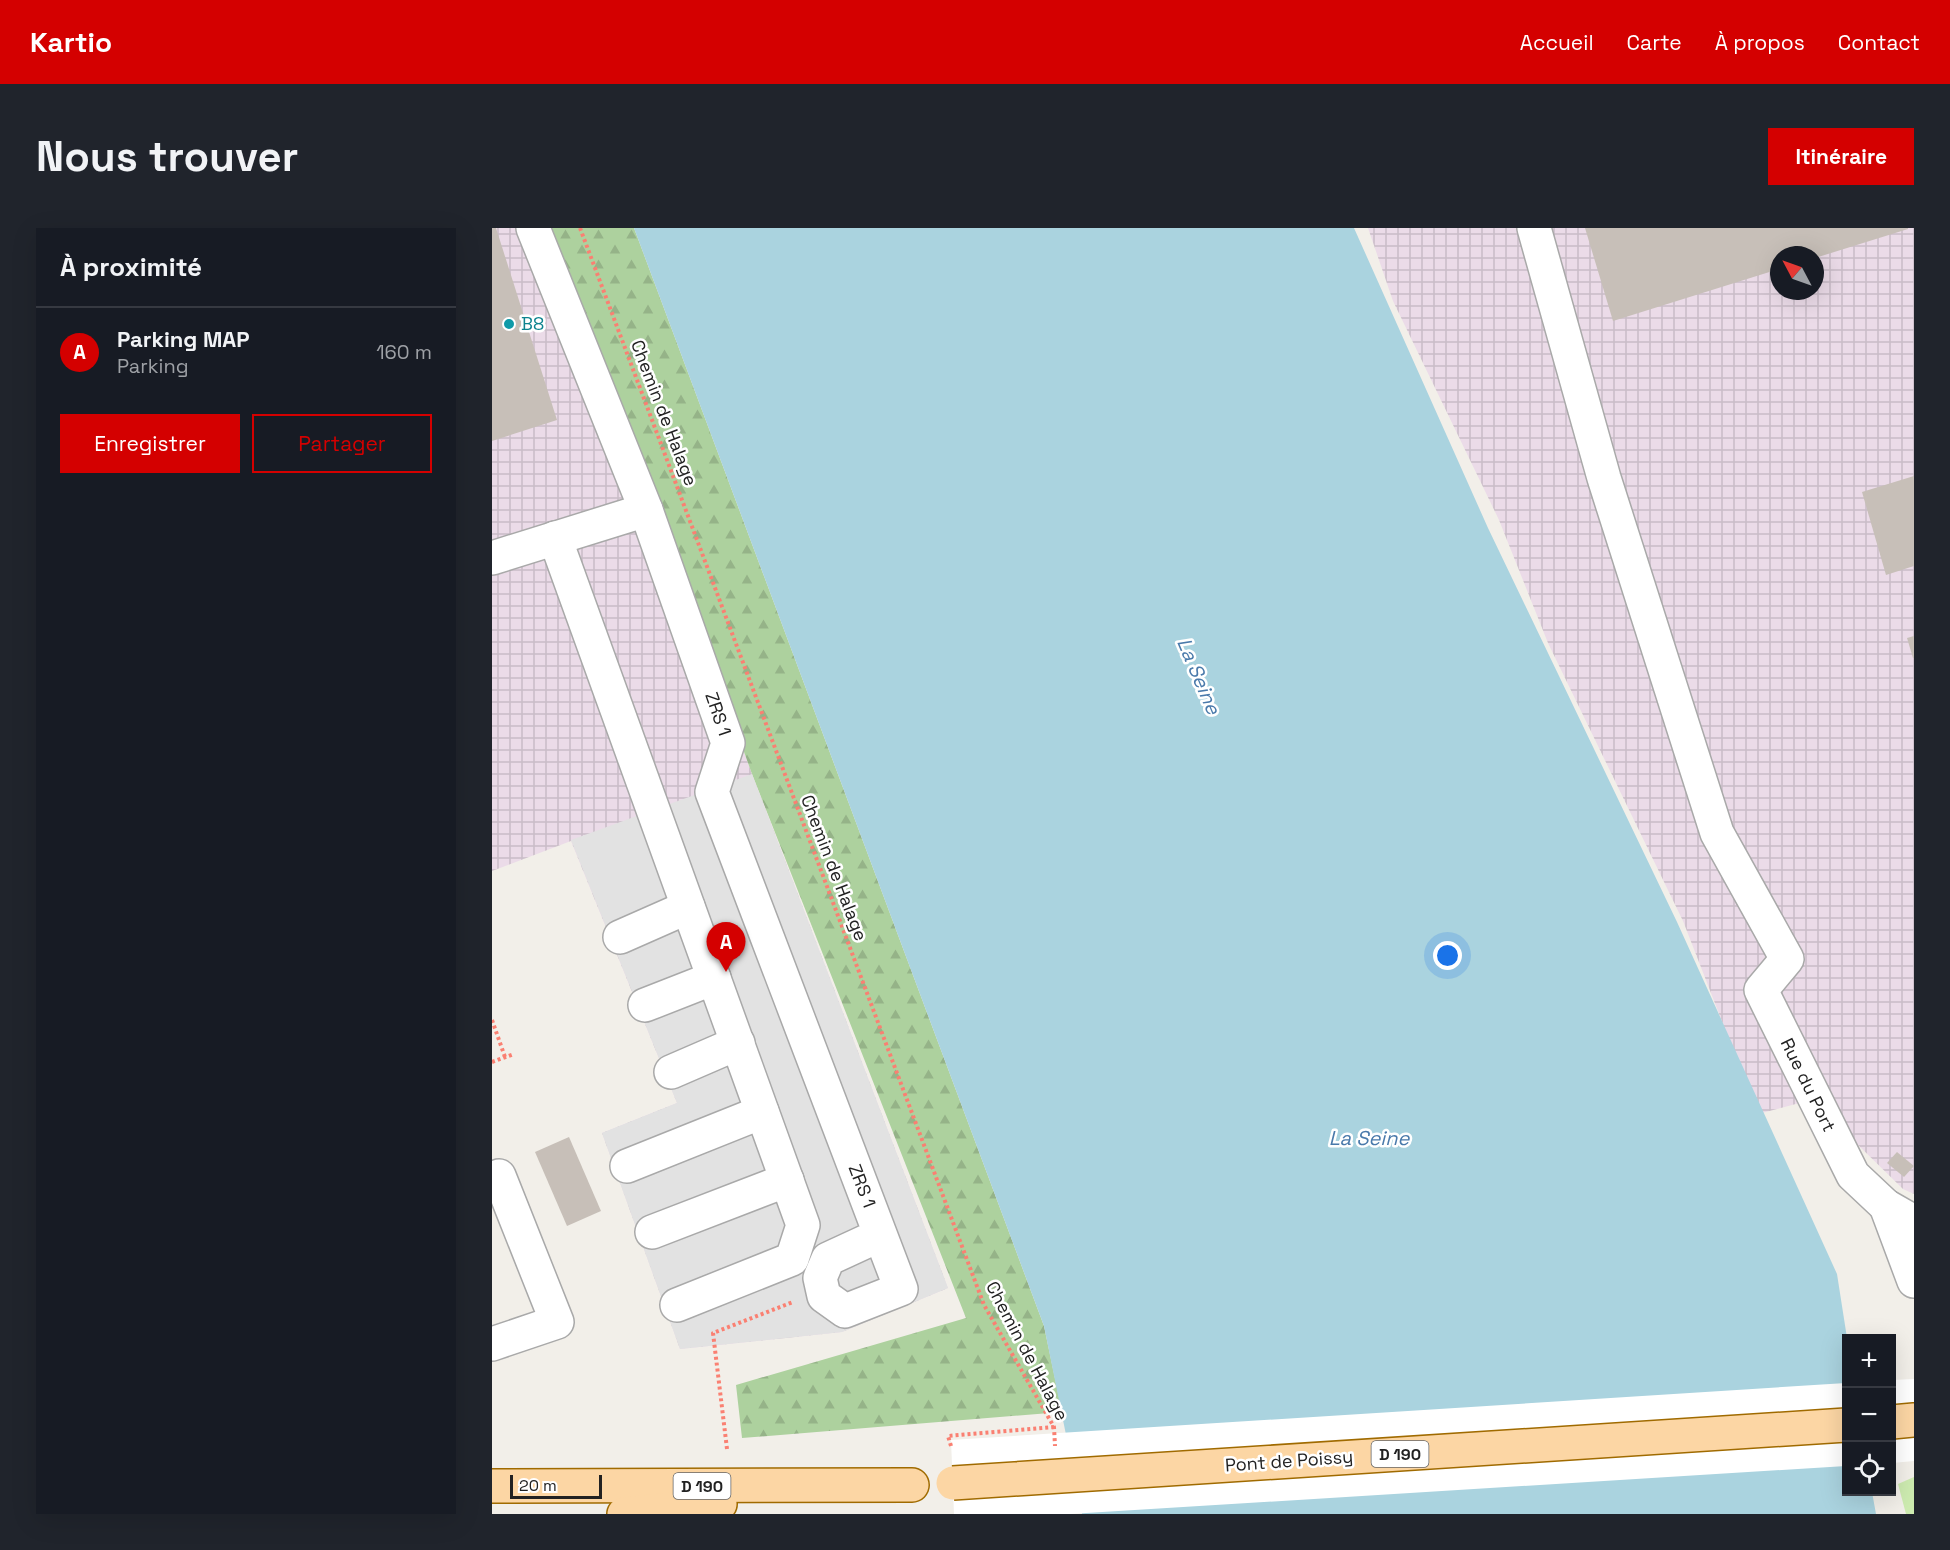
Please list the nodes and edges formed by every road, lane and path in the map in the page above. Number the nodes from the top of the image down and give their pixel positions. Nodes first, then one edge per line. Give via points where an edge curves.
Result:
1 (533, 228) edge
2 (580, 228) edge
3 (1534, 228) edge
4 (646, 510) junction
5 (555, 538) junction
6 (492, 558) edge
7 (688, 907) junction
8 (620, 937) dead end
9 (714, 978) junction
10 (645, 1005) dead end
11 (492, 1020) edge
12 (738, 1043) junction
13 (514, 1054) dead end
14 (505, 1057) junction
15 (492, 1062) edge
16 (671, 1072) dead end
17 (762, 1112) junction
18 (627, 1166) dead end
19 (499, 1176) dead end
20 (787, 1180) junction
21 (1886, 1206) junction
22 (1914, 1222) edge
23 (652, 1232) dead end
24 (880, 1235) dead end
25 (1914, 1281) edge
26 (677, 1305) dead end
27 (492, 1344) edge
28 (1914, 1420) edge
29 (1896, 1422) edge
30 (1842, 1425) edge
31 (1054, 1427) junction
32 (951, 1446) dead end
33 (1056, 1449) dead end
34 (912, 1485) junction
35 (492, 1486) edge
36 (624, 1514) edge

1 - 4 lane, ZRS 1
2 - 31 path, Chemin de Halage via 984,1305
3 - 21 lane, Rue du Port via 1605,478 1718,833 1787,959 1761,990 1853,1175
4 - 5 lane
4 - 24 lane, ZRS 1 via 728,743 712,792
5 - 6 lane
5 - 7 lane
7 - 8 lane
7 - 9 lane
9 - 10 lane
9 - 12 lane
11 - 14 path
12 - 16 lane
12 - 17 lane
13 - 14 path
14 - 15 path
17 - 18 lane
17 - 20 lane
19 - 27 lane via 557,1322
20 - 23 lane
20 - 26 lane via 803,1225 792,1260
21 - 22 lane, Rue du Port
21 - 25 lane, Rue du Port
28 - 29 main road
30 - 34 main road, Pont de Poissy / D 190, bridge
31 - 32 path via 948,1436
31 - 33 path, Chemin de Halage
34 - 35 main road, D 190
34 - 36 main road, D 190

